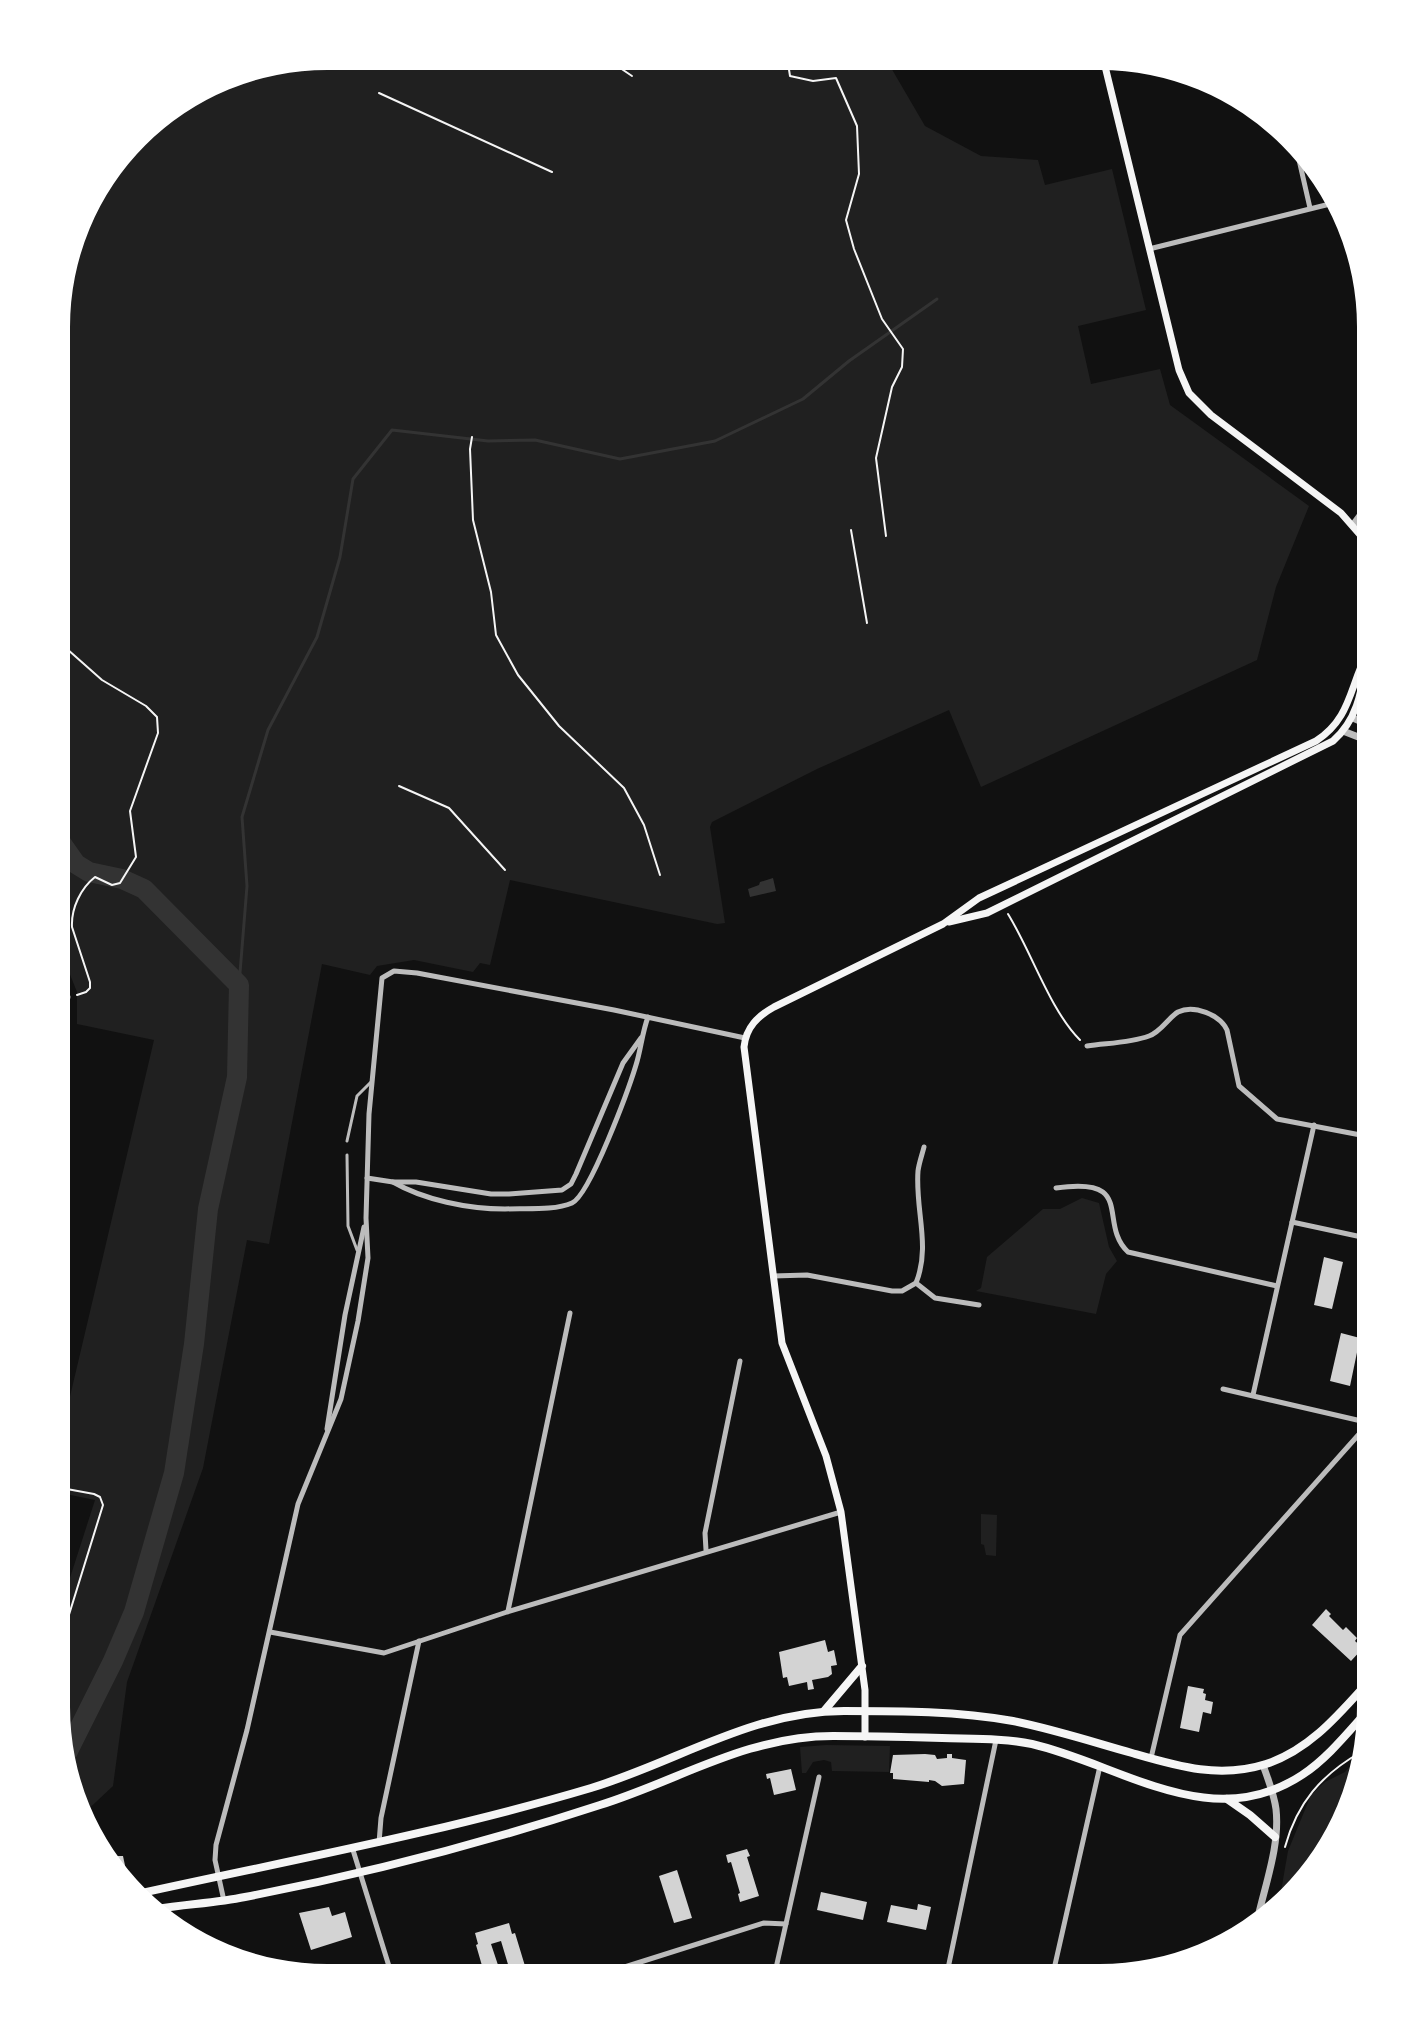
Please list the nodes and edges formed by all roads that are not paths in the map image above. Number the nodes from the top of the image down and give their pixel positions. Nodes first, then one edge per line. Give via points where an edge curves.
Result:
1 (1106, 70) edge
2 (1301, 168) edge
3 (1325, 205) edge
4 (1310, 208) junction
5 (1149, 249) junction
6 (1357, 520) edge
7 (1353, 525) junction
8 (1357, 532) edge
9 (1357, 674) edge
10 (1357, 707) edge
11 (1353, 718) junction
12 (1340, 719) junction
13 (1357, 720) edge
14 (1343, 731) junction
15 (1357, 736) edge
16 (943, 924) junction
17 (648, 1017) junction
18 (641, 1038) junction
19 (745, 1038) junction
20 (1087, 1046) road end
21 (372, 1081) junction
22 (1314, 1125) junction
23 (1356, 1134) edge
24 (347, 1141) dead end
25 (924, 1147) dead end
26 (347, 1155) dead end
27 (367, 1178) junction
28 (393, 1182) junction
29 (1056, 1188) dead end
30 (366, 1218) junction
31 (1292, 1222) junction
32 (1356, 1236) edge
33 (358, 1254) junction
34 (773, 1276) junction
35 (916, 1283) junction
36 (1277, 1286) junction
37 (979, 1305) dead end
38 (570, 1313) dead end
39 (740, 1361) dead end
40 (1223, 1389) dead end
41 (1253, 1395) junction
42 (1356, 1420) edge
43 (1356, 1438) edge
44 (325, 1441) junction
45 (841, 1512) junction
46 (706, 1550) junction
47 (507, 1612) junction
48 (270, 1632) junction
49 (419, 1641) junction
50 (862, 1666) junction
51 (1356, 1694) edge
52 (824, 1711) junction
53 (866, 1711) junction
54 (1356, 1723) edge
55 (865, 1737) junction
56 (996, 1740) junction
57 (1151, 1758) junction
58 (1263, 1765) junction
59 (1100, 1766) junction
60 (819, 1777) dead end
61 (1271, 1790) junction
62 (1227, 1799) junction
63 (1275, 1837) junction
64 (379, 1844) junction
65 (353, 1850) junction
66 (359, 1873) junction
67 (218, 1878) junction
68 (150, 1892) edge
69 (224, 1901) junction
70 (1260, 1907) edge
71 (167, 1908) edge
72 (786, 1924) junction
73 (388, 1964) edge
74 (635, 1964) edge
75 (777, 1964) edge
76 (949, 1964) edge
77 (1055, 1964) edge

1 - 5 main road
2 - 4 street
3 - 4 street
4 - 5 street
5 - 7 main road via 1189,393
6 - 7 street
7 - 8 main road
9 - 12 main road
10 - 11 main road
11 - 12 main road
11 - 13 street
11 - 14 main road
12 - 14 main road
12 - 16 main road via 1316,741 979,898
14 - 15 street
14 - 16 main road via 1320,749 987,913
16 - 19 main road via 774,1007 757,1018
17 - 18 street
17 - 19 street
17 - 21 street via 417,973 386,974 379,985
18 - 28 street via 623,1063 566,1188 491,1194
18 - 28 street via 635,1069 598,1163 574,1202 489,1208 427,1197
19 - 34 main road
20 - 22 street via 1152,1036 1178,1012 1205,1012 1223,1022 1246,1095 1277,1119
21 - 24 lane via 357,1096
21 - 27 street
22 - 23 street
22 - 31 street
25 - 35 street via 918,1171 923,1241
26 - 33 lane via 348,1230
27 - 28 street
27 - 30 street
29 - 36 street via 1075,1185 1106,1195 1121,1245 1128,1252
30 - 33 street
30 - 44 street via 368,1258 358,1321 343,1392
31 - 32 street
31 - 36 street
33 - 44 street
34 - 35 street via 807,1275 892,1291
34 - 45 main road via 782,1343 826,1456
35 - 37 street via 935,1298
36 - 41 street
38 - 47 street
39 - 46 street
40 - 41 street
41 - 42 street
43 - 57 street via 1180,1635
44 - 48 street via 298,1504
45 - 46 street
45 - 50 main road
46 - 47 street
47 - 49 street
48 - 49 street via 379,1653
48 - 67 street via 216,1845
49 - 64 street
50 - 52 main road
50 - 53 main road
51 - 58 main road via 1315,1737
52 - 53 main road
52 - 64 main road via 759,1723 592,1788
53 - 55 main road
53 - 57 main road via 992,1718
54 - 61 main road via 1323,1758
55 - 56 main road
55 - 66 main road via 806,1737 749,1747 599,1806
56 - 59 main road via 1044,1747
56 - 76 street
57 - 58 main road via 1211,1772
58 - 61 street
59 - 62 main road via 1186,1796
59 - 77 street
60 - 72 street
61 - 62 main road
61 - 63 street
62 - 63 main road
63 - 70 street
64 - 65 main road
65 - 66 street
65 - 67 main road
66 - 69 main road
66 - 73 street
67 - 68 main road
67 - 69 street
69 - 71 main road
72 - 74 street via 769,1922
72 - 75 street

